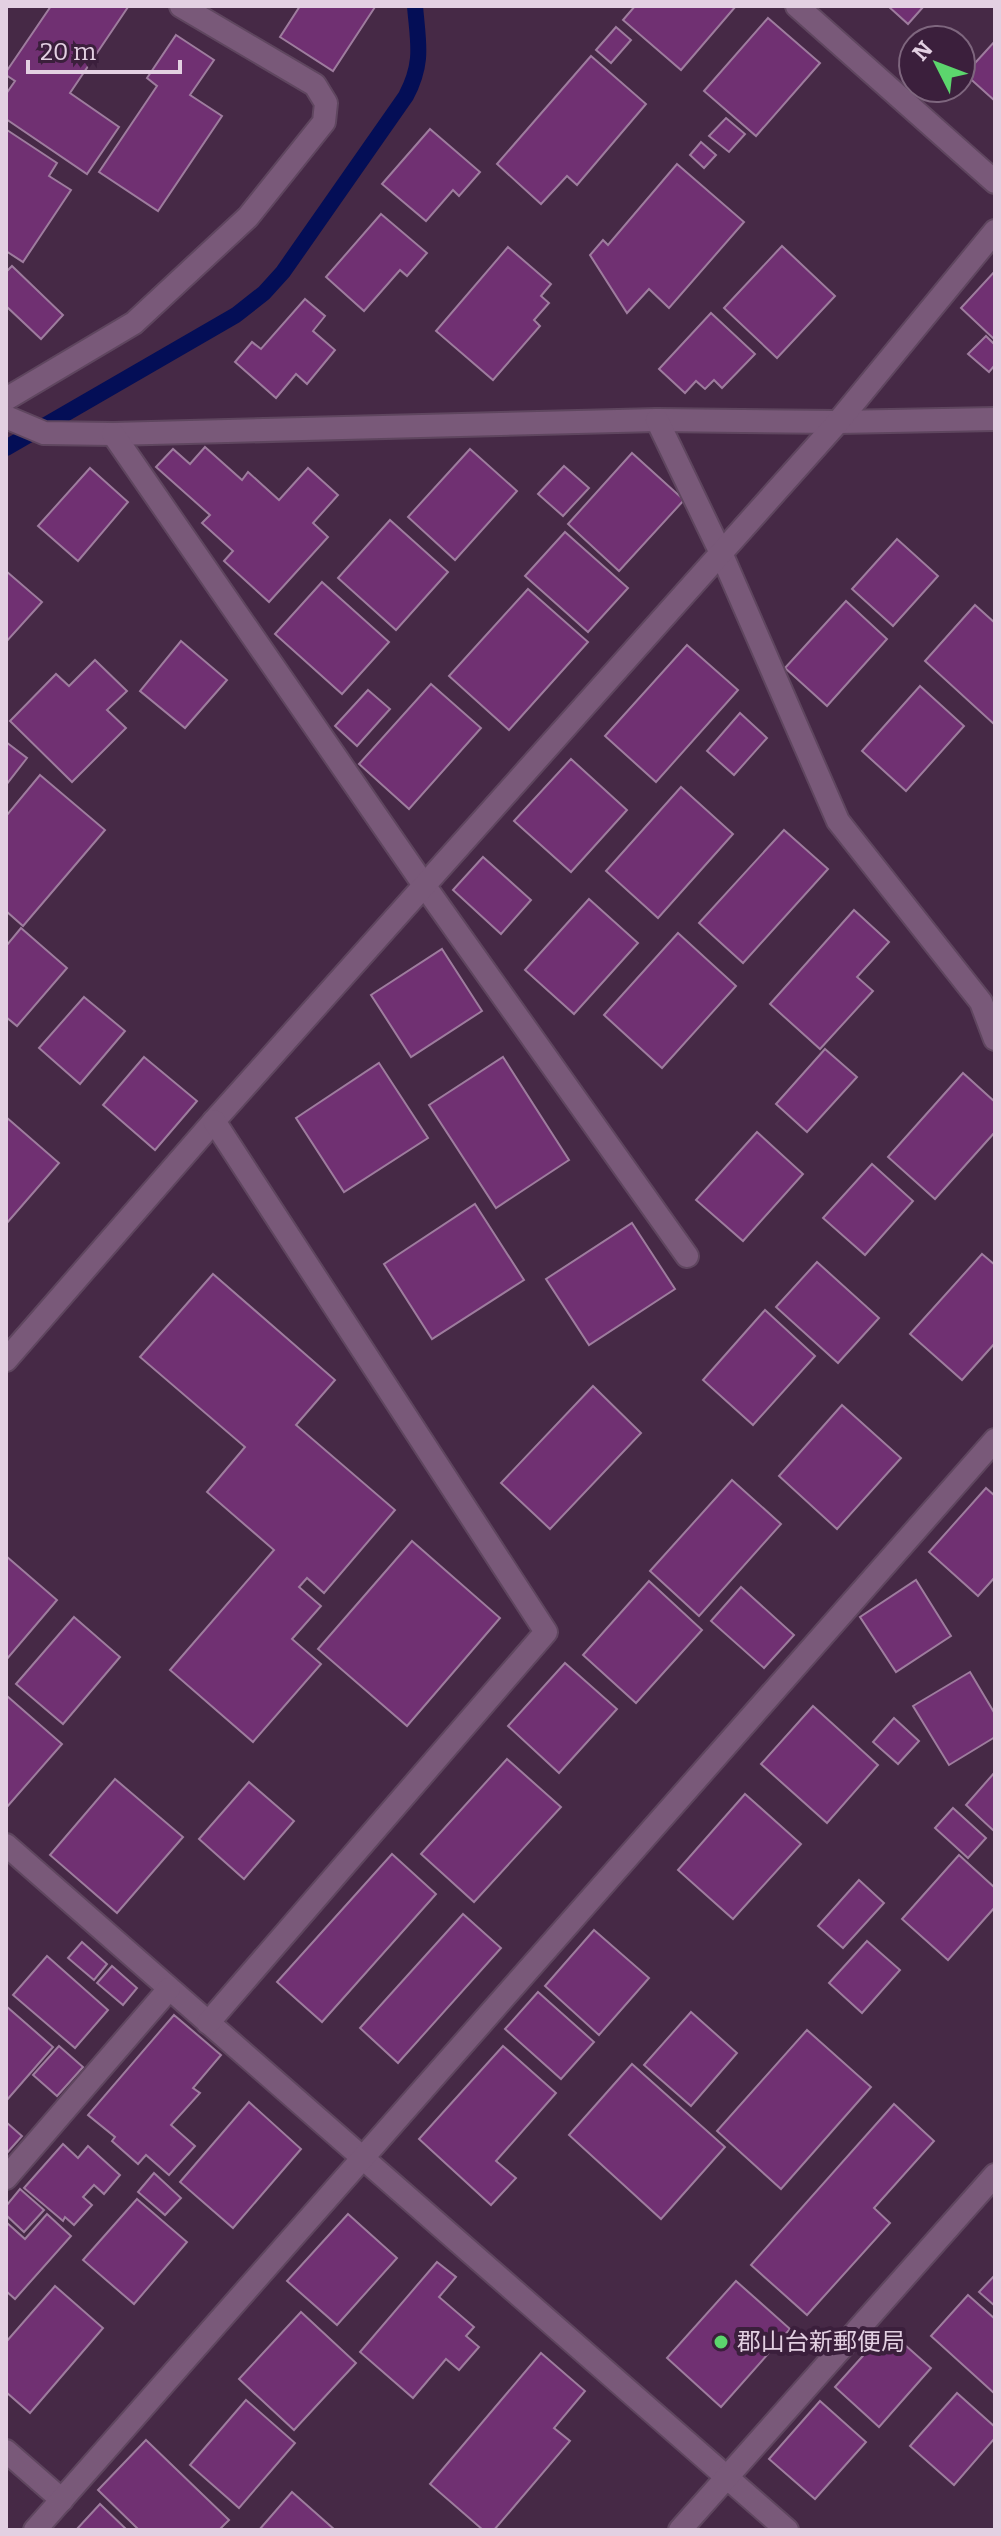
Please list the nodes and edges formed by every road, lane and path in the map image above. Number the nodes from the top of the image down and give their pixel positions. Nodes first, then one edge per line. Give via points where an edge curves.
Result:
1 (181, 6) edge
2 (797, 6) edge
3 (995, 182) edge
4 (995, 231) edge
5 (6, 399) edge
6 (6, 417) edge
7 (995, 419) edge
8 (657, 420) junction
9 (838, 422) junction
10 (113, 434) junction
11 (721, 553) junction
12 (424, 885) junction
13 (995, 1039) edge
14 (214, 1121) junction
15 (687, 1256) dead end
16 (6, 1360) edge
17 (995, 1440) edge
18 (6, 1845) edge
19 (169, 1989) junction
20 (208, 2023) junction
21 (363, 2158) junction
22 (995, 2175) edge
23 (6, 2178) edge
24 (6, 2451) edge
25 (726, 2477) junction
26 (62, 2500) junction
27 (35, 2530) edge
28 (680, 2530) edge
29 (787, 2530) edge

1 - 5 street via 315,85 326,103 324,122 248,217 134,323
2 - 3 street
4 - 9 street
6 - 10 street via 44,433
7 - 9 street
8 - 9 street
8 - 10 street
8 - 11 street
9 - 11 street
10 - 12 street
11 - 12 street
11 - 13 street via 838,821 981,1002
12 - 14 street
12 - 15 street
14 - 16 street
14 - 20 street via 546,1632
17 - 21 street
18 - 19 street
19 - 20 street
19 - 23 street
20 - 21 street
21 - 25 street
21 - 26 street
22 - 25 street
24 - 26 street
25 - 28 street
25 - 29 street
26 - 27 street

